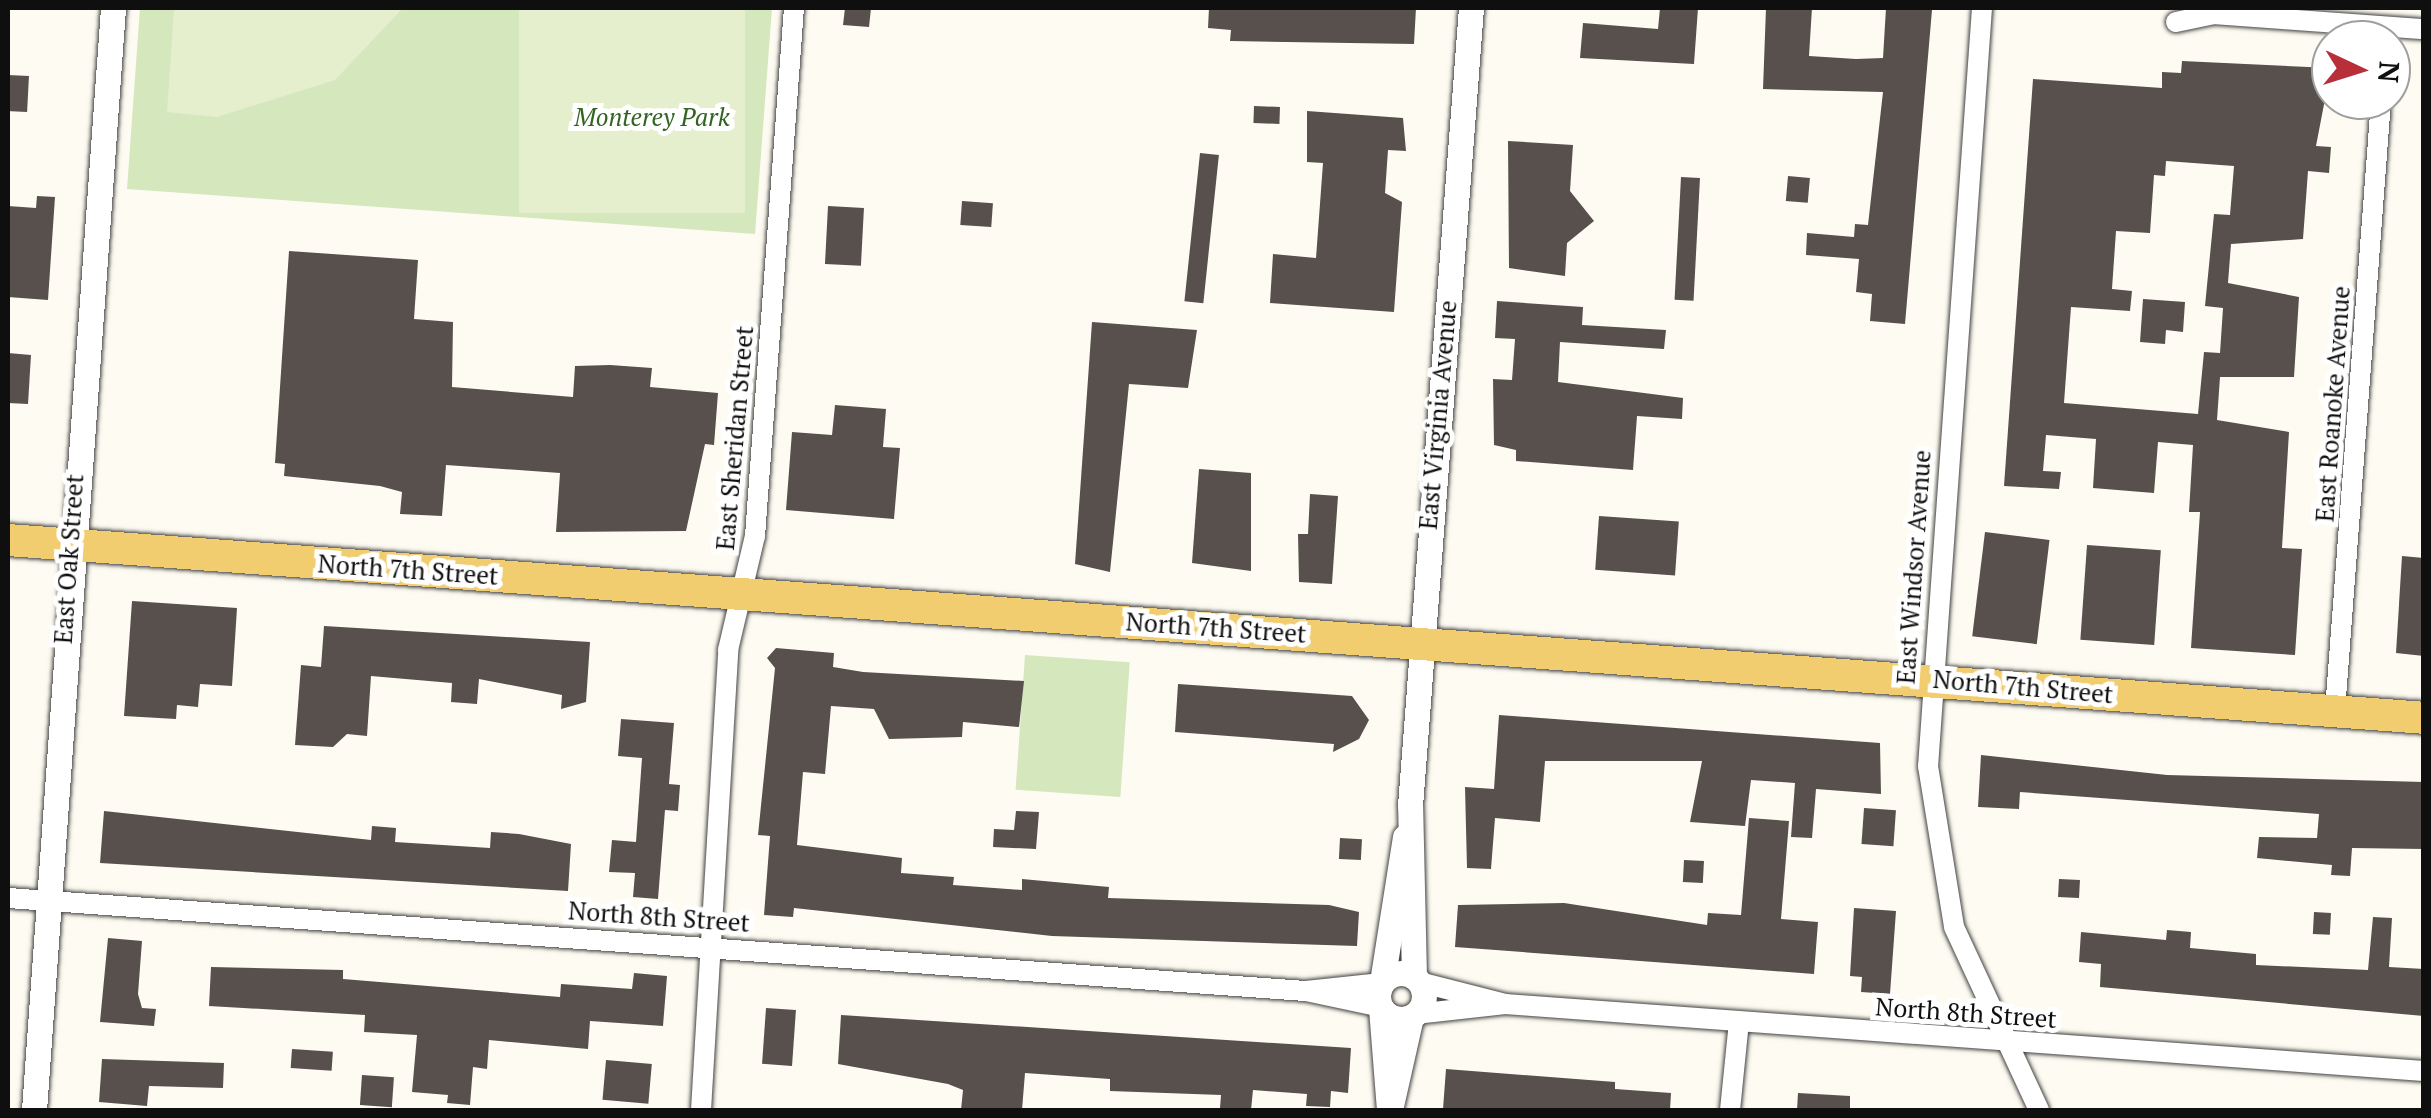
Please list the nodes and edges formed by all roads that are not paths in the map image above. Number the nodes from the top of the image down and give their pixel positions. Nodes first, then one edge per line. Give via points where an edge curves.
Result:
1 (113, 8) edge
2 (794, 8) edge
3 (1471, 8) edge
4 (1982, 8) edge
5 (2176, 22) dead end
6 (2311, 25) edge
7 (2379, 120) edge
8 (8, 540) edge
9 (70, 545) junction
10 (740, 594) junction
11 (1420, 643) junction
12 (1930, 679) junction
13 (2335, 712) junction
14 (2424, 718) edge
15 (1409, 822) junction
16 (8, 898) edge
17 (48, 901) junction
18 (711, 946) junction
19 (1416, 980) junction
20 (1381, 995) junction
21 (1505, 1004) junction
22 (1413, 1016) junction
23 (1739, 1021) junction
24 (2006, 1042) junction
25 (2424, 1071) edge
26 (34, 1110) edge
27 (701, 1110) edge
28 (1389, 1110) edge
29 (1730, 1110) edge
30 (2039, 1110) edge

1 - 9 street, East Oak Street
2 - 10 street, East Sheridan Street via 755,536
3 - 11 street, East Virginia Avenue
4 - 12 street, East Windsor Avenue
5 - 6 street via 2213,14
7 - 13 street, East Roanoke Avenue
8 - 9 main road, North 7th Street
9 - 10 main road, North 7th Street
9 - 17 street, East Oak Street
10 - 11 main road, North 7th Street
10 - 18 street, East Sheridan Street
11 - 12 main road, North 7th Street
11 - 15 street, East Virginia Avenue
12 - 13 main road, North 7th Street
12 - 24 street, East Windsor Avenue via 1930,801 1944,894
13 - 14 main road, North 7th Street
15 - 19 street, East Virginia Avenue
15 - 20 street, East Virginia Avenue
16 - 17 street, North 8th Street
17 - 18 street, North 8th Street
17 - 26 street, East Oak Street
18 - 20 street, North 8th Street
18 - 27 street, East Sheridan Street
19 - 20 street
19 - 21 street, North 8th Street
19 - 22 street, East Virginia Avenue
20 - 22 street
20 - 28 street, East Virginia Avenue
21 - 22 street, North 8th Street
21 - 23 street, North 8th Street
22 - 28 street, East Virginia Avenue
23 - 24 street, North 8th Street
23 - 29 street
24 - 25 street, North 8th Street
24 - 30 street, East Windsor Avenue

